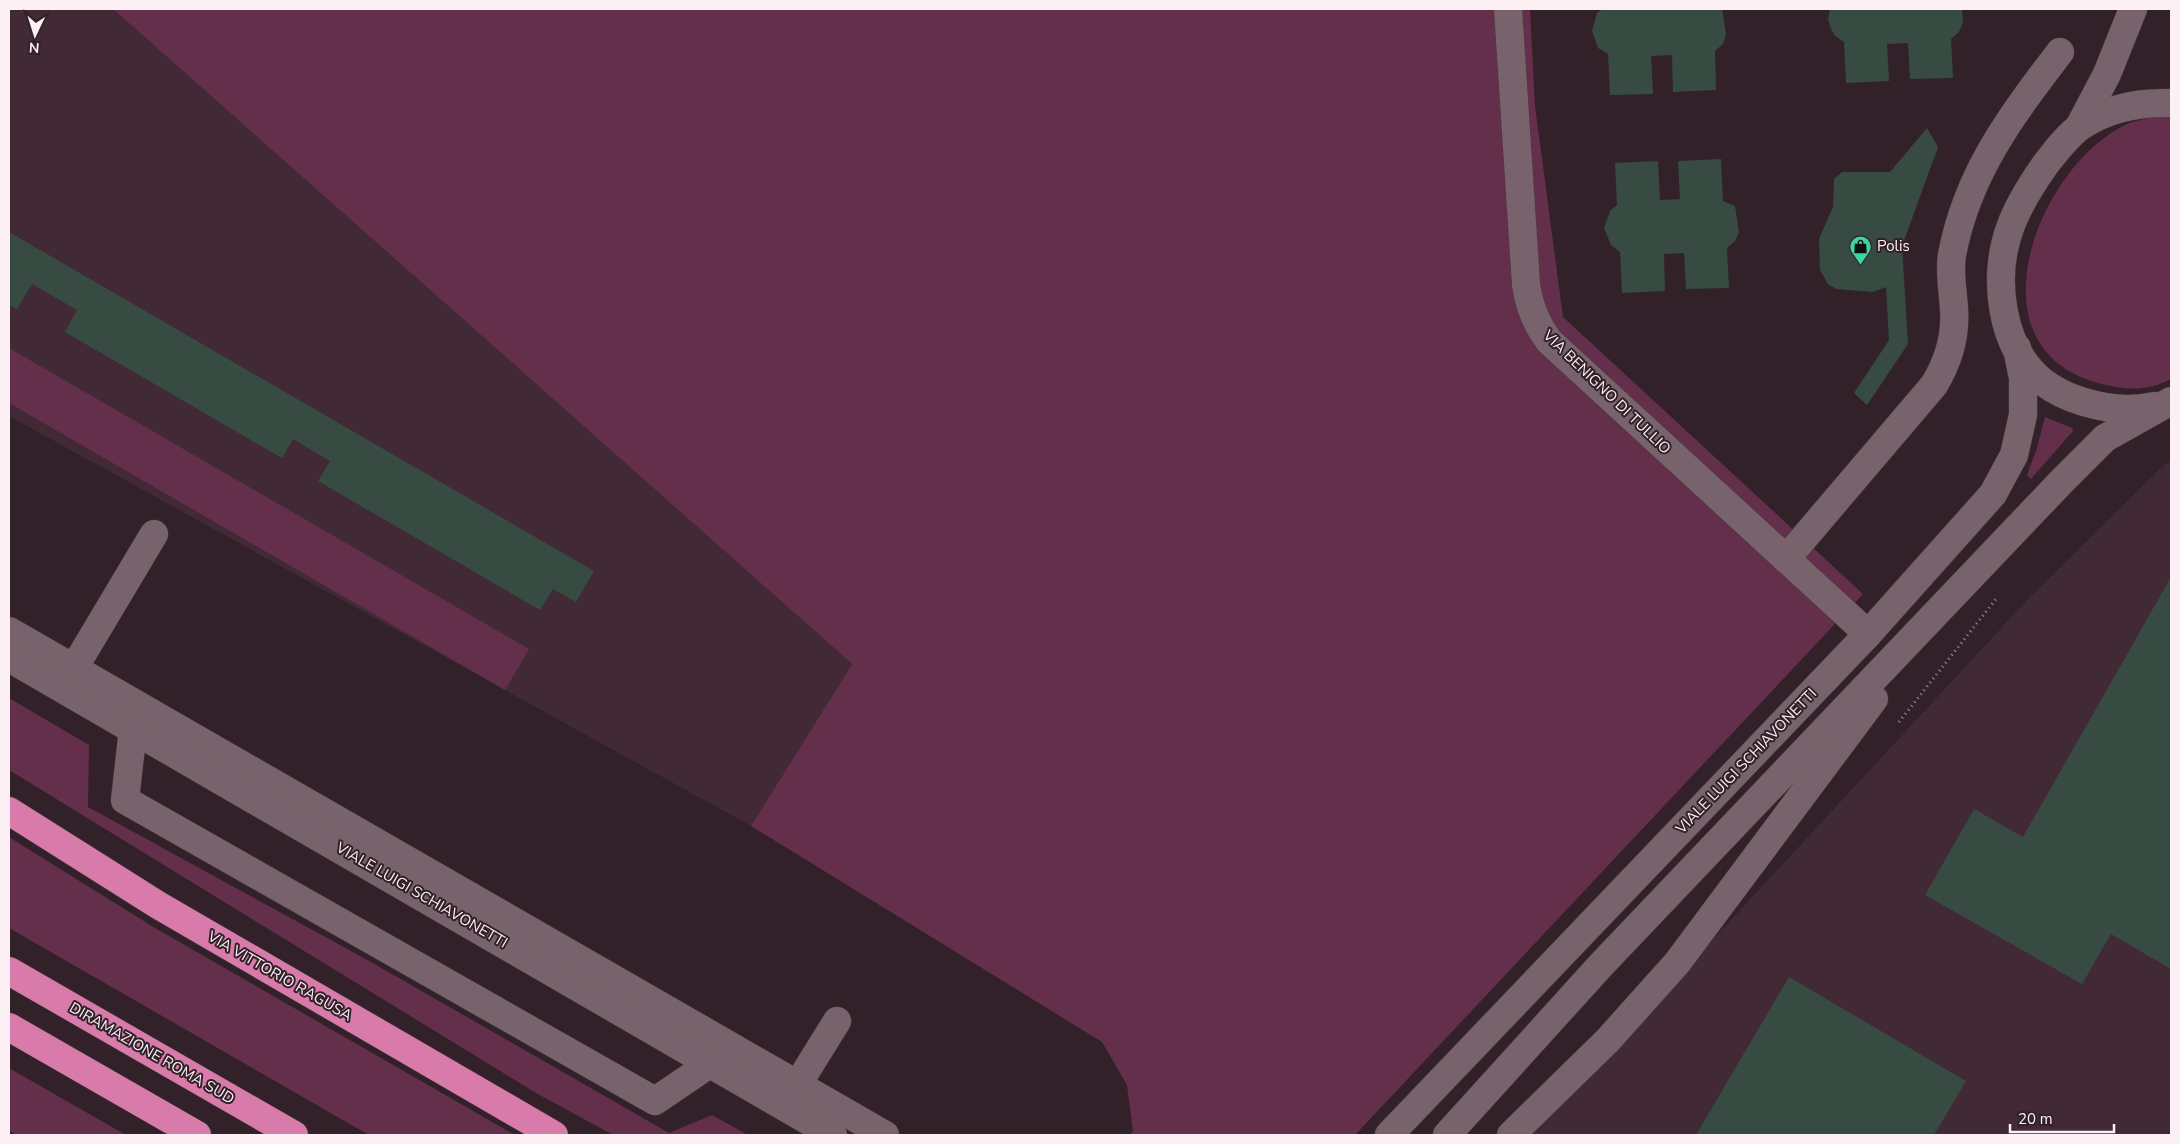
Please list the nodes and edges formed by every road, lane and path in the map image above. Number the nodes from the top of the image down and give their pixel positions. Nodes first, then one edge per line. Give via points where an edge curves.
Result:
1 (1508, 9) edge
2 (2133, 9) edge
3 (2060, 52) dead end
4 (2171, 103) edge
5 (2079, 127) junction
6 (2016, 348) junction
7 (2170, 402) edge
8 (148, 543) dead end
9 (1786, 559) junction
10 (2001, 594) dead end
11 (1935, 615) junction
12 (9, 631) edge
13 (1868, 634) junction
14 (9, 658) edge
15 (74, 668) junction
16 (1896, 726) dead end
17 (133, 729) junction
18 (9, 811) edge
19 (9, 971) edge
20 (837, 1021) dead end
21 (9, 1027) edge
22 (711, 1063) junction
23 (798, 1084) junction
24 (197, 1135) edge
25 (294, 1135) edge
26 (554, 1135) edge
27 (833, 1135) edge
28 (885, 1135) edge
29 (1389, 1135) edge
30 (1448, 1135) edge
31 (1511, 1135) edge

1 - 9 street, VIA BENIGNO DI TULLIO via 1526,284 1531,308 1541,331
2 - 5 street via 2107,74
3 - 9 street via 2003,128 1965,206 1952,258 1954,328 1942,373
4 - 5 street, VIALE LUIGI SCHIAVONETTI via 2145,103 2114,110
5 - 6 street, VIALE LUIGI SCHIAVONETTI via 2058,148 2023,200 2005,244 2002,293 2006,323
6 - 7 street, VIALE LUIGI SCHIAVONETTI via 2044,383 2078,400 2130,409
6 - 13 street, VIALE LUIGI SCHIAVONETTI via 2023,378 2023,415 2010,466 1993,494
7 - 11 street, VIALE LUIGI SCHIAVONETTI via 2105,438
8 - 15 street
9 - 13 street, VIA BENIGNO DI TULLIO
10 - 16 path
11 - 30 street, VIALE LUIGI SCHIAVONETTI via 1601,965
11 - 31 street via 1677,963 1608,1040
12 - 15 street, VIALE LUIGI SCHIAVONETTI
13 - 29 street, VIALE LUIGI SCHIAVONETTI
14 - 17 street, VIALE LUIGI SCHIAVONETTI
15 - 23 street, VIALE LUIGI SCHIAVONETTI
17 - 22 street, VIALE LUIGI SCHIAVONETTI
17 - 22 street via 125,800 655,1101
18 - 26 highway, VIA VITTORIO RAGUSA via 158,905
19 - 25 highway, DIRAMAZIONE ROMA SUD
20 - 23 street
21 - 24 highway
22 - 27 street, VIALE LUIGI SCHIAVONETTI
23 - 28 street, VIALE LUIGI SCHIAVONETTI

